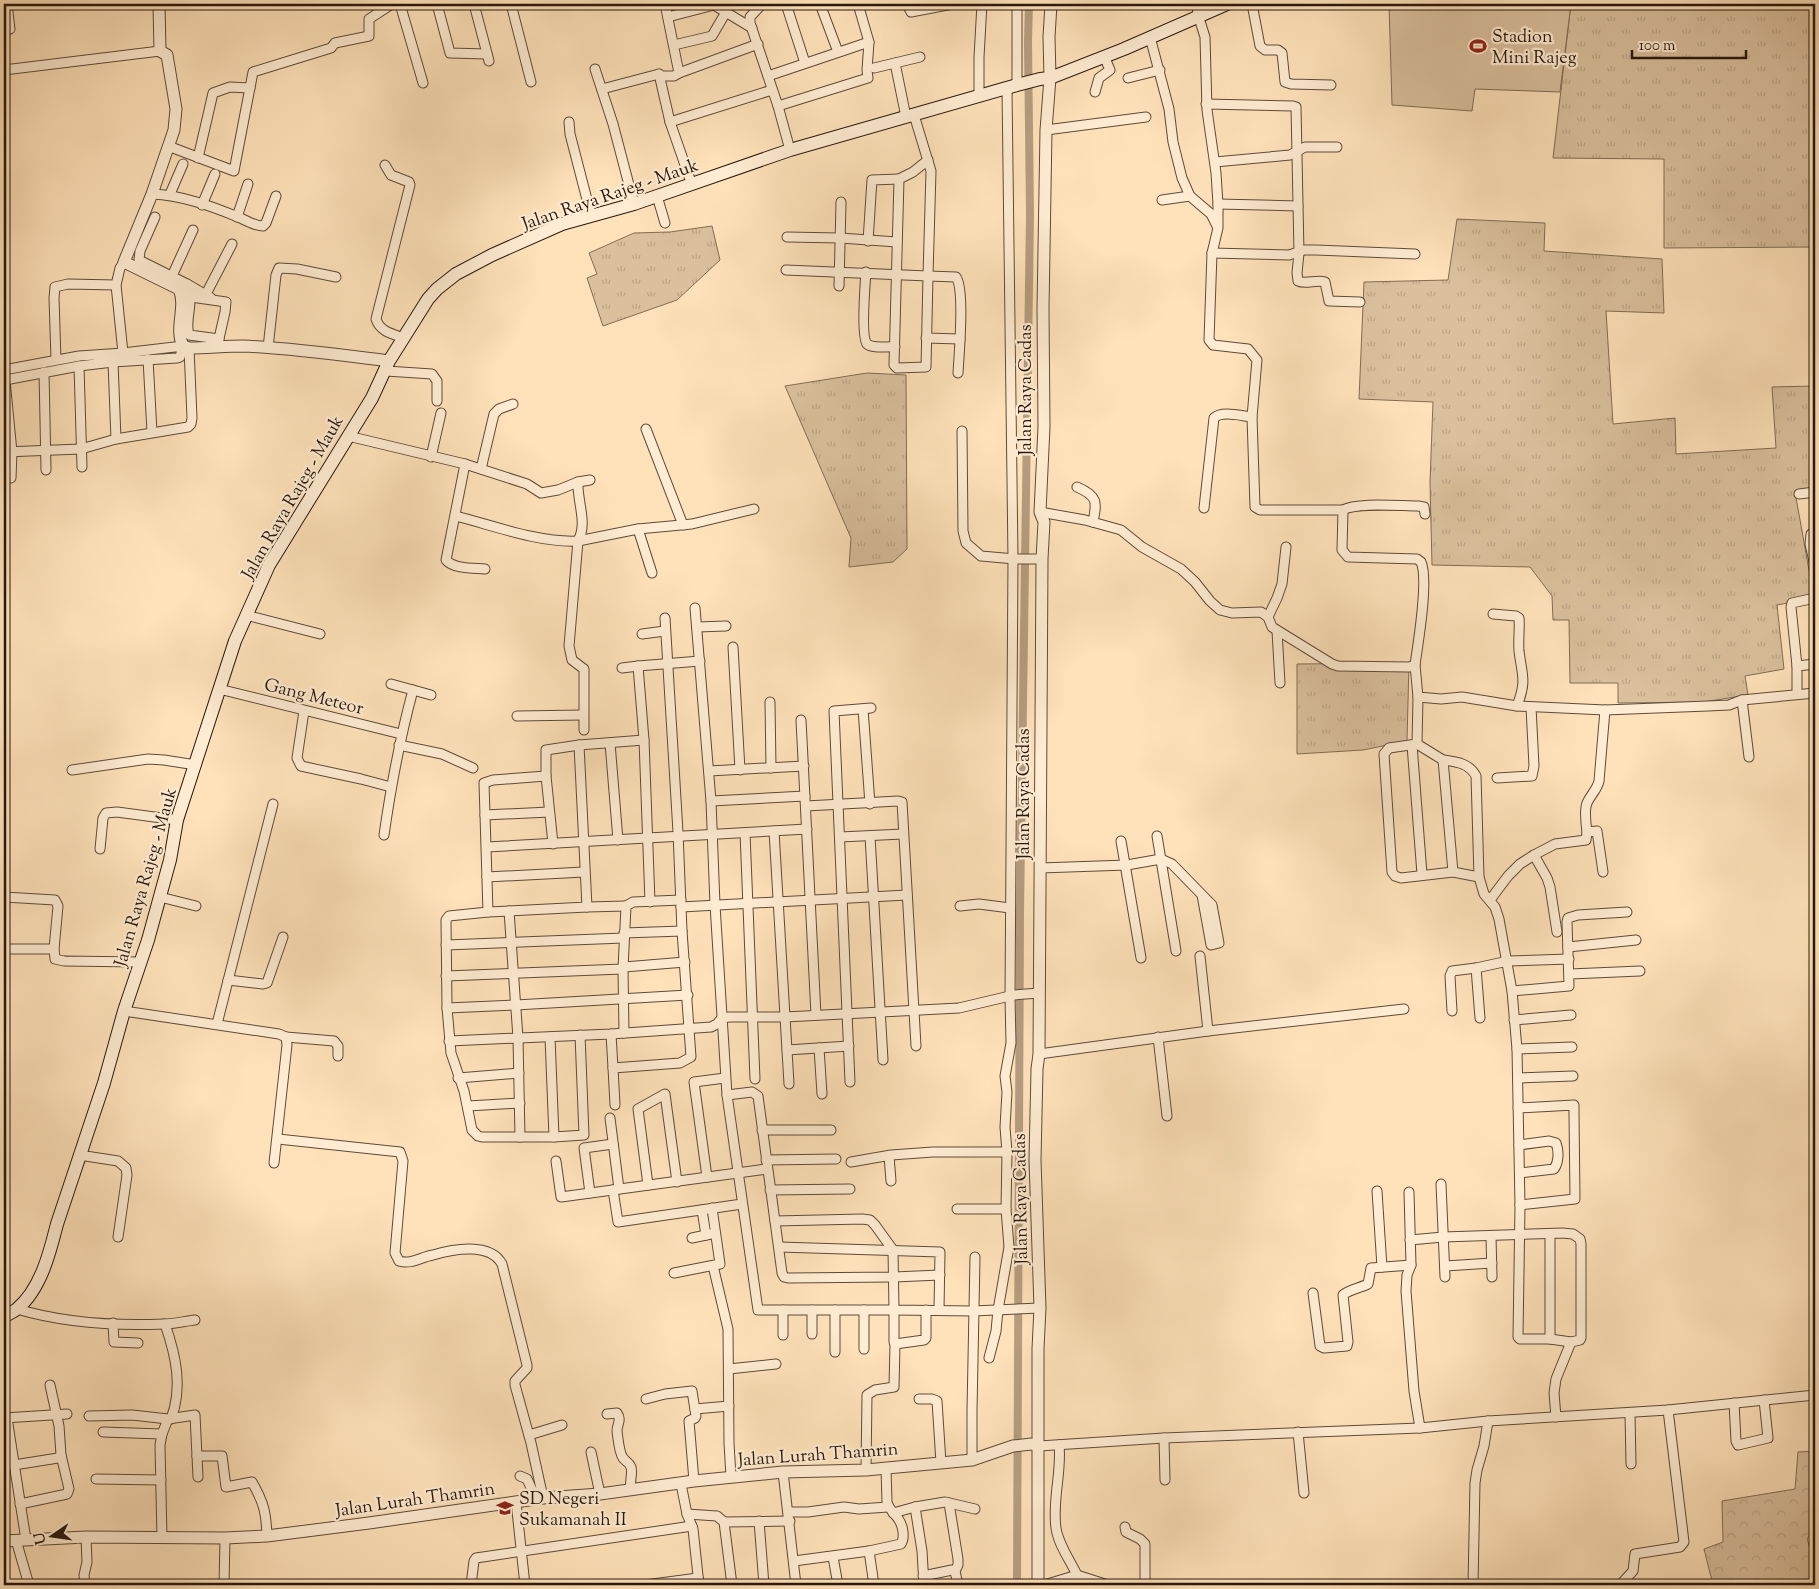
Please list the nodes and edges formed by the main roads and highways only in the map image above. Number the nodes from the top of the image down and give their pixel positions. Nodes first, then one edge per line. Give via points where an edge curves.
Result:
1 (1227, 4) edge
2 (1198, 10) edge
3 (4, 1317) edge

1 - 2 main road, Jalan Raya Rajeg - Mauk
2 - 3 main road, Jalan Raya Rajeg - Mauk via 1124,49 1045,78 790,150 634,204 562,224 492,255 436,289 276,553 246,615 228,658 177,820 160,898 104,1083 42,1270 32,1291

